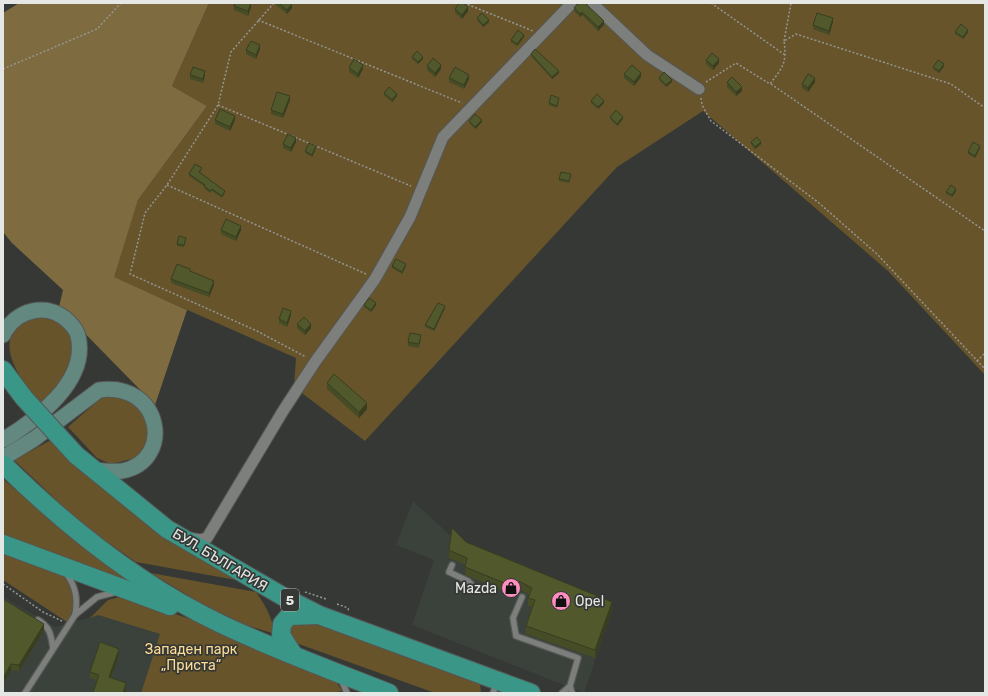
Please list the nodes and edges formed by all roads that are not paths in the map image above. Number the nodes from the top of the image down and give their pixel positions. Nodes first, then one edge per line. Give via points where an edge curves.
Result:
1 (572, 3) edge
2 (592, 3) edge
3 (699, 88) road end
4 (3, 335) edge
5 (3, 370) edge
6 (3, 440) edge
7 (3, 458) edge
8 (3, 464) edge
9 (94, 470) junction
10 (176, 534) junction
11 (207, 538) junction
12 (3, 544) edge
13 (218, 560) junction
14 (57, 565) junction
15 (452, 565) dead end
16 (471, 584) dead end
17 (138, 594) junction
18 (522, 598) dead end
19 (323, 607) junction
20 (75, 615) junction
21 (34, 618) edge
22 (218, 623) junction
23 (53, 648) junction
24 (293, 654) junction
25 (338, 674) junction
26 (570, 686) junction
27 (495, 687) edge
28 (25, 693) edge
29 (347, 693) edge
30 (389, 693) edge
31 (531, 693) edge
32 (562, 693) edge
33 (572, 693) edge

1 - 11 street via 443,137 410,217 375,279 283,411
2 - 3 street via 647,55
4 - 6 main road via 7,326 25,312 44,309 64,317 73,325 78,335 79,352 73,373 42,414
5 - 9 highway, БУЛ. БЪЛГАРИЯ / 5, bridge via 24,398
7 - 9 main road via 34,439 99,390 111,388 136,396 152,412 155,423 155,437 150,450 143,460 122,471
8 - 22 highway via 75,529 112,558 152,585
9 - 10 highway, БУЛ. БЪЛГАРИЯ / 5
10 - 11 street via 194,540
10 - 13 highway, БУЛ. БЪЛГАРИЯ / 5
11 - 13 street
12 - 14 highway
13 - 19 highway, БУЛ. БЪЛГАРИЯ / 5 via 284,597
14 - 17 highway
14 - 20 lane via 74,587 77,604
15 - 16 lane via 449,572 468,580
17 - 20 lane via 104,594 90,601
17 - 22 highway
18 - 26 lane via 513,618 516,636 578,658
19 - 24 highway via 285,619 280,629
19 - 27 highway, БУЛ. БЪЛГАРИЯ / 5
20 - 23 lane
21 - 23 lane via 46,625
22 - 24 highway
23 - 28 lane
24 - 25 highway
25 - 29 lane
25 - 30 highway
26 - 32 lane
26 - 33 lane
27 - 31 highway, БУЛ. БЪЛГАРИЯ / 5

